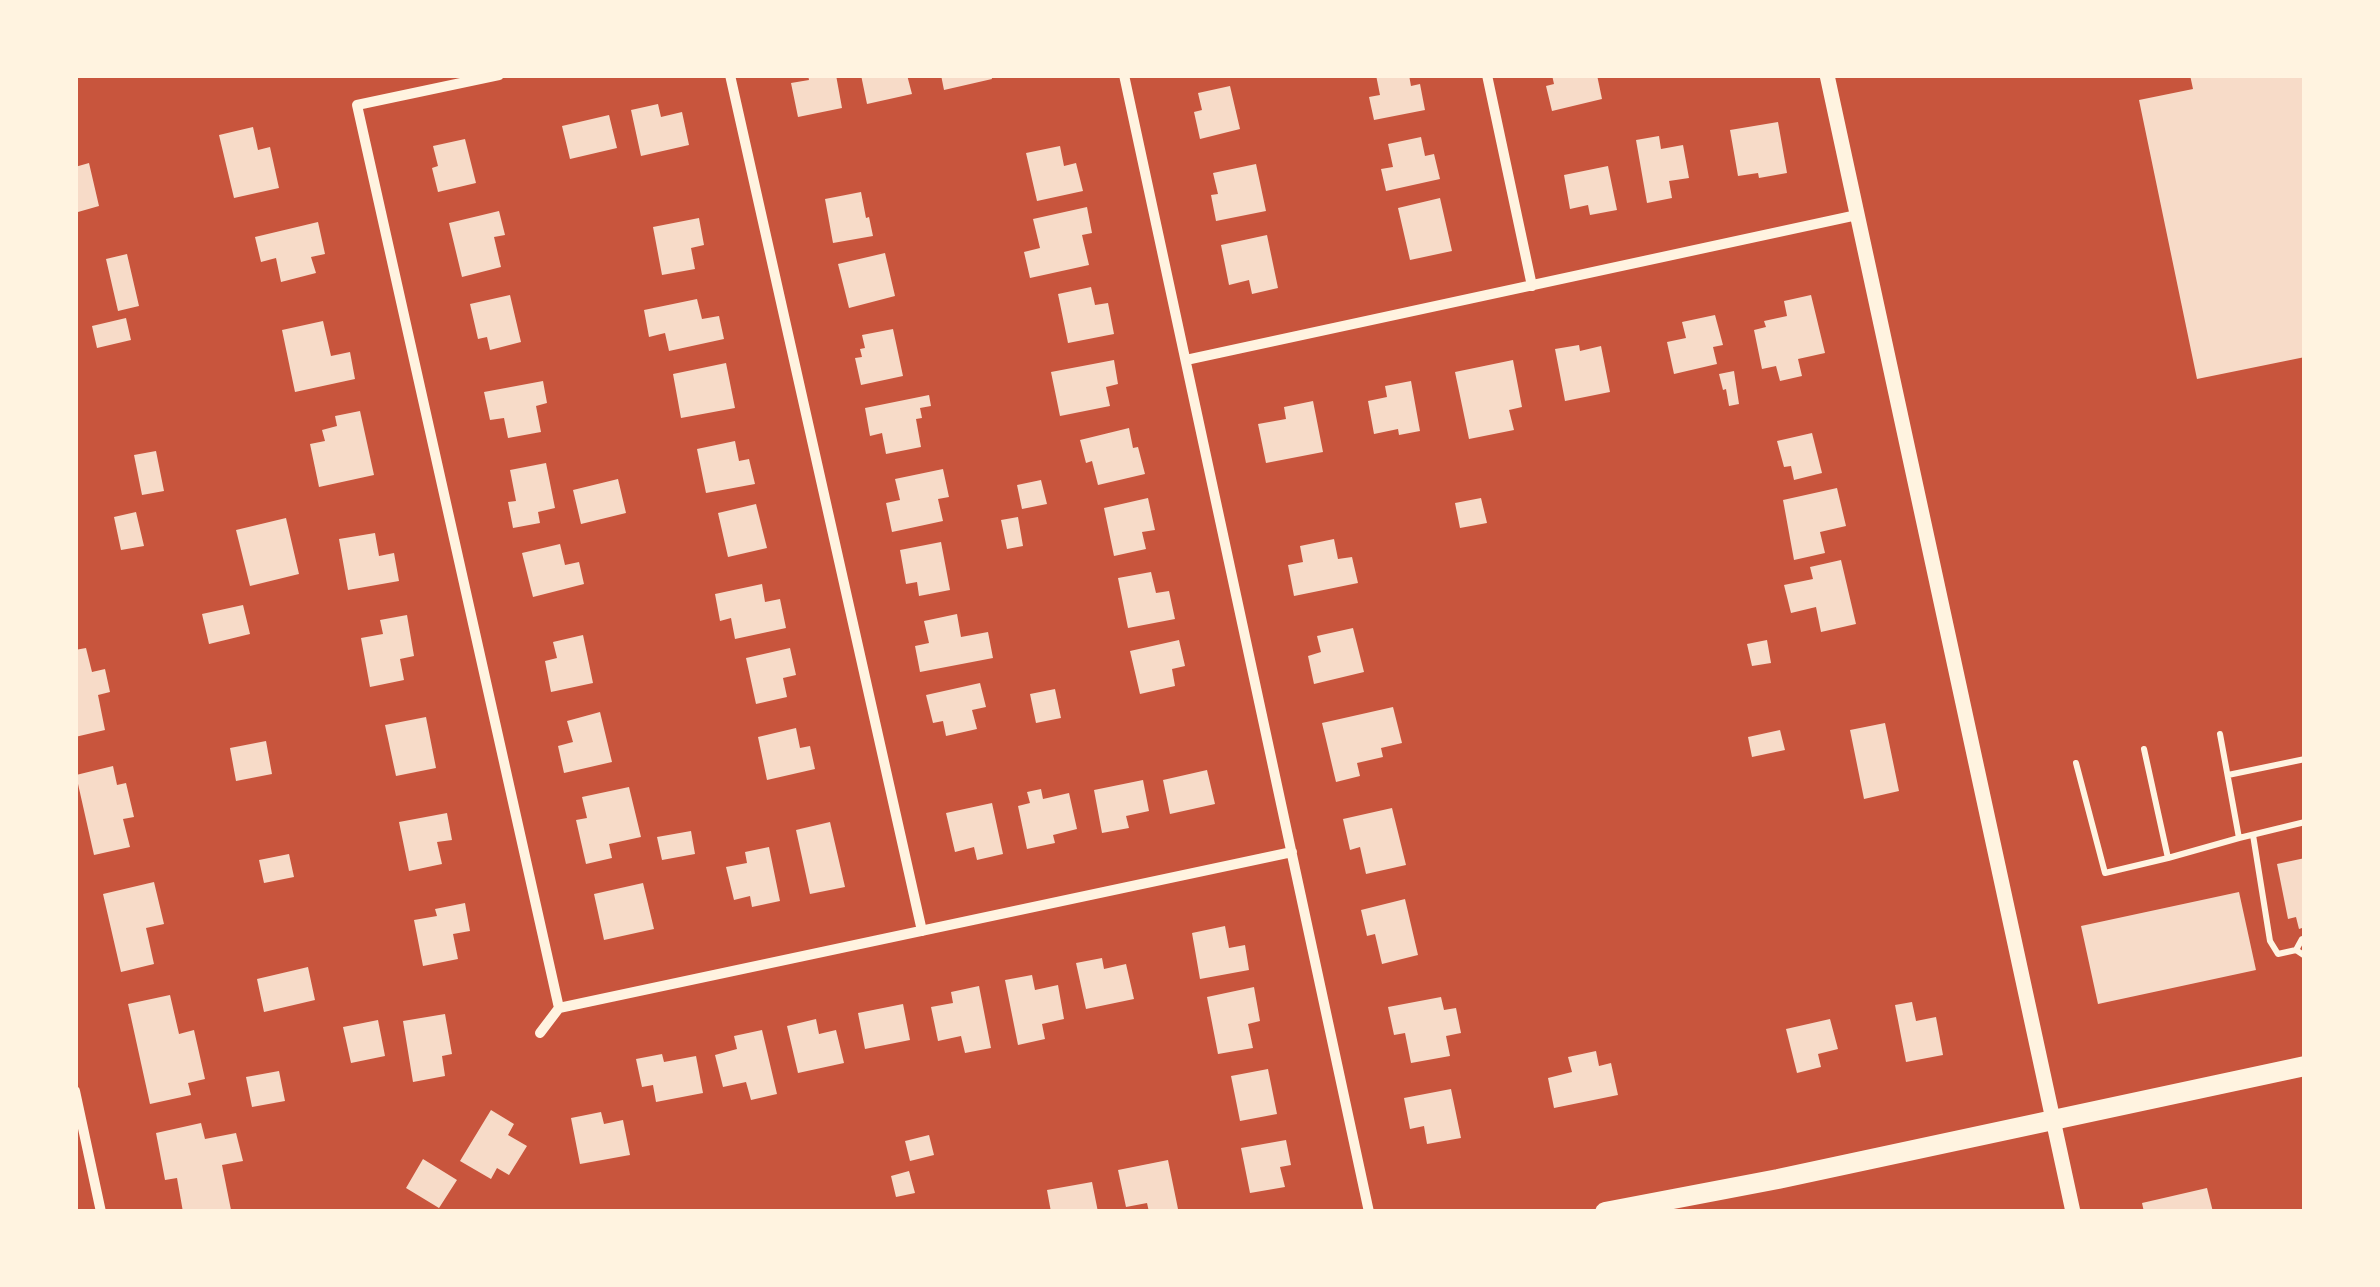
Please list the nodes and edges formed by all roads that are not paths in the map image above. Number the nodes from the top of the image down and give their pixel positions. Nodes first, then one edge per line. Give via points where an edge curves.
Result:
1 (498, 75) edge
2 (730, 75) edge
3 (1124, 75) edge
4 (1487, 75) edge
5 (1827, 75) edge
6 (1858, 216) junction
7 (1532, 286) junction
8 (1186, 360) junction
9 (2220, 734) dead end
10 (2144, 749) dead end
11 (2305, 759) edge
12 (2076, 763) dead end
13 (2228, 775) junction
14 (2305, 822) edge
15 (2252, 835) junction
16 (2240, 838) junction
17 (1292, 852) junction
18 (2168, 858) junction
19 (922, 931) junction
20 (2305, 939) edge
21 (2296, 950) junction
22 (2305, 956) edge
23 (559, 1008) junction
24 (540, 1033) dead end
25 (2305, 1066) edge
26 (75, 1091) edge
27 (2053, 1120) junction
28 (1613, 1211) edge
29 (101, 1212) edge
30 (1368, 1212) edge
31 (2072, 1212) edge

1 - 23 street via 356,105
2 - 19 street
3 - 8 street
4 - 7 street
5 - 6 street
6 - 7 street
6 - 27 street
7 - 8 street
8 - 17 street
9 - 13 lane
10 - 18 lane
11 - 13 lane
12 - 18 lane via 2105,873
13 - 16 lane
14 - 15 lane
15 - 16 lane
15 - 21 lane via 2270,941 2278,954
16 - 18 lane
17 - 19 street
17 - 30 street
19 - 23 street
20 - 21 lane
21 - 22 lane
23 - 24 street
25 - 27 main road
26 - 29 street
27 - 28 main road
27 - 31 street

